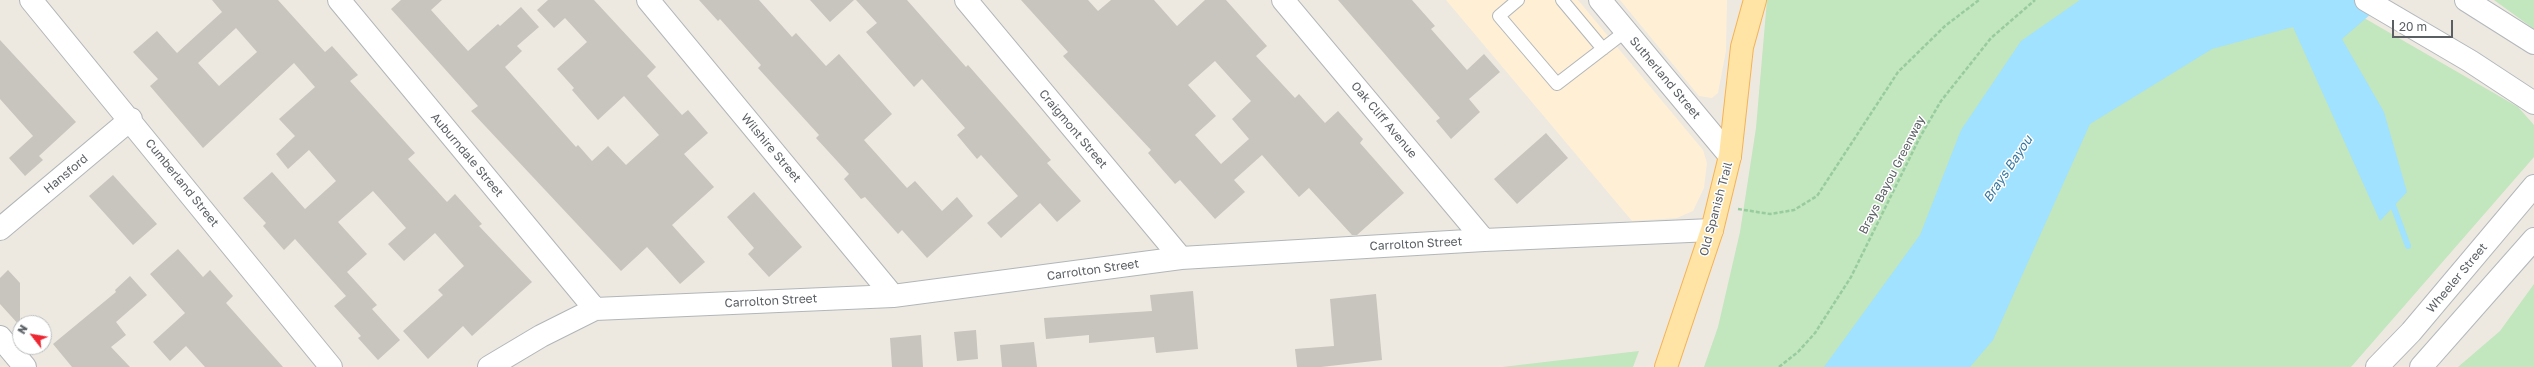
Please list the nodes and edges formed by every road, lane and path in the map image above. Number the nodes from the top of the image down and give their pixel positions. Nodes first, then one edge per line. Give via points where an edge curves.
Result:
1 (31, 0) edge
2 (339, 0) edge
3 (648, 0) edge
4 (966, 0) edge
5 (1284, 0) edge
6 (1518, 0) edge
7 (1562, 0) edge
8 (1600, 0) edge
9 (1740, 0) edge
10 (1755, 0) edge
11 (1979, 0) edge
12 (2035, 0) edge
13 (2366, 0) edge
14 (2466, 0) edge
15 (1626, 31) junction
16 (2534, 43) edge
17 (1742, 47) junction
18 (1603, 49) junction
19 (2534, 103) edge
20 (131, 119) junction
21 (1730, 156) junction
22 (2534, 186) edge
23 (1718, 205) junction
24 (0, 228) edge
25 (1712, 230) junction
26 (1484, 240) junction
27 (2534, 240) edge
28 (1181, 258) junction
29 (893, 296) junction
30 (596, 309) junction
31 (0, 337) edge
32 (25, 367) edge
33 (331, 367) edge
34 (489, 367) edge
35 (1666, 367) edge
36 (1779, 367) edge
37 (2377, 367) edge
38 (2421, 367) edge

1 - 20 street, Cumberland Street
2 - 30 street, Auburndale Street
3 - 29 street, Wilshire Street
4 - 28 street, Craigmont Street
5 - 26 street, Oak Cliff Avenue
6 - 18 lane via 1500,16 1557,84
7 - 18 lane
8 - 15 street, Sutherland Street
9 - 17 main road, Old Spanish Trail
10 - 17 main road, Old Spanish Trail
11 - 23 path via 1945,26 1898,72 1817,196 1794,210 1770,214
12 - 36 path, Brays Bayou Greenway via 1991,38 1941,101 1836,302 1798,352
13 - 19 street via 2470,61
14 - 16 street
15 - 18 lane
15 - 21 street, Sutherland Street
17 - 21 main road, Old Spanish Trail
20 - 24 street, Hansford
20 - 33 street, Cumberland Street
21 - 23 main road, Old Spanish Trail
22 - 37 street, Wheeler Street via 2411,332
23 - 25 main road, Old Spanish Trail
25 - 26 street, Carrolton Street
25 - 35 main road, Old Spanish Trail
26 - 28 street, Carrolton Street
27 - 38 street
28 - 29 street, Carrolton Street
29 - 30 street, Carrolton Street
30 - 34 street, Carrolton Street via 541,336
31 - 32 street

